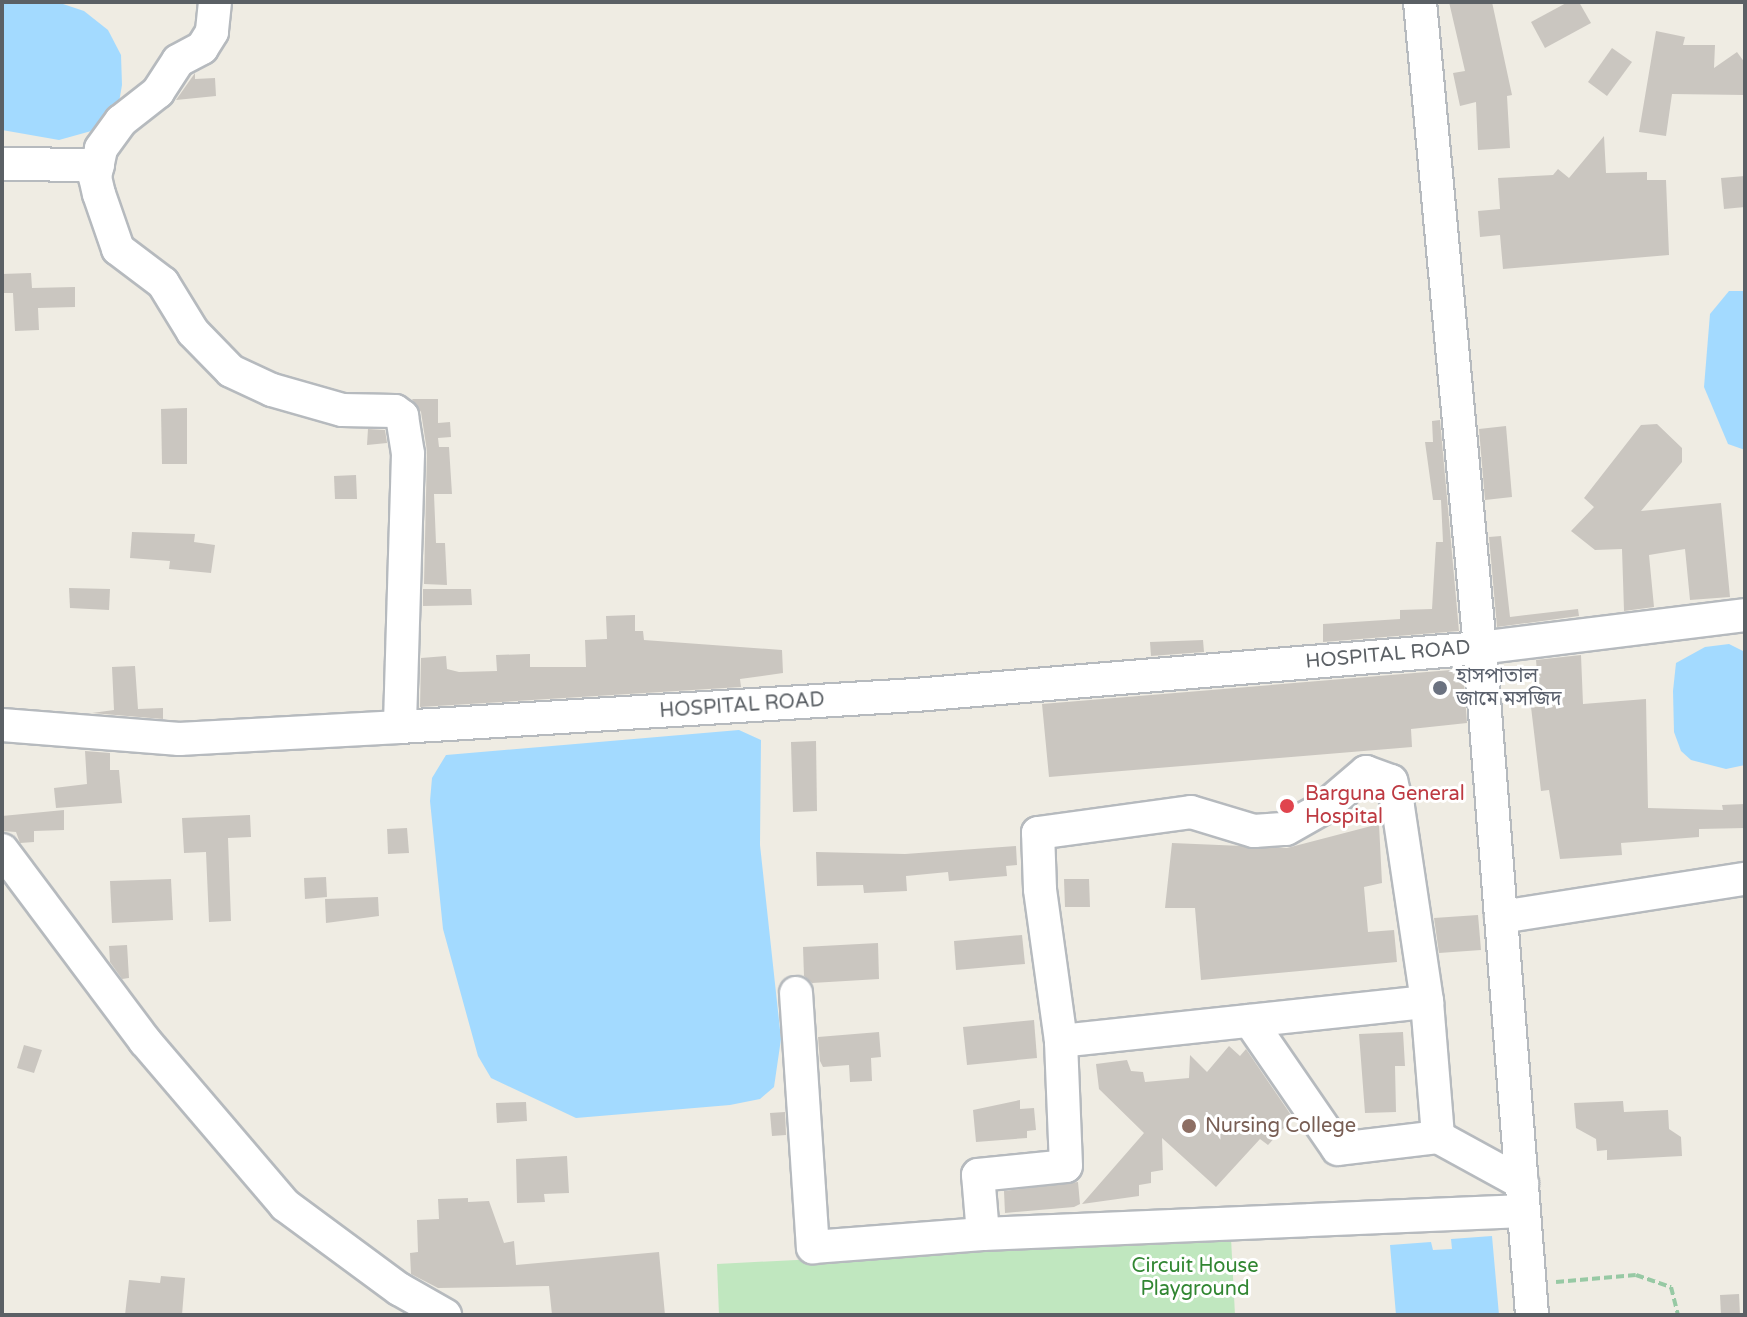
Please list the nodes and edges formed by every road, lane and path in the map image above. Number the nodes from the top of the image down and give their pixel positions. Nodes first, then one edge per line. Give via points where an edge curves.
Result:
1 (215, 2) edge
2 (1420, 2) edge
3 (2, 164) edge
4 (98, 165) junction
5 (1745, 615) edge
6 (1480, 648) junction
7 (2, 725) edge
8 (400, 727) junction
9 (2, 850) edge
10 (1745, 879) edge
11 (1501, 917) junction
12 (796, 993) dead end
13 (1427, 1002) junction
14 (1250, 1021) junction
15 (1061, 1041) junction
16 (1438, 1137) junction
17 (1523, 1197) junction
18 (983, 1234) junction
19 (1531, 1300) edge
20 (445, 1315) edge
21 (1678, 1315) edge

1 - 4 street via 212,32 202,48 178,61 158,92 121,121 101,149
2 - 6 street
3 - 4 street
4 - 8 street via 99,194 118,249 163,283 193,332 231,371 272,390 342,410 395,411 402,416 408,454
5 - 6 street, HOSPITAL ROAD
6 - 8 street, HOSPITAL ROAD via 915,695
6 - 11 street
7 - 8 street, HOSPITAL ROAD via 179,739
9 - 20 street via 145,1041 285,1205 399,1289
10 - 11 street
11 - 17 street
12 - 18 street via 813,1247
13 - 14 street
13 - 15 street via 1398,807 1391,781 1366,772 1325,807 1286,829 1254,831 1191,812 1038,833 1040,889
13 - 16 street
14 - 15 street
14 - 16 street via 1338,1149
15 - 18 street via 1066,1166 978,1175
16 - 17 street
17 - 18 street
17 - 19 street
19 - 21 path via 1636,1275 1671,1287

